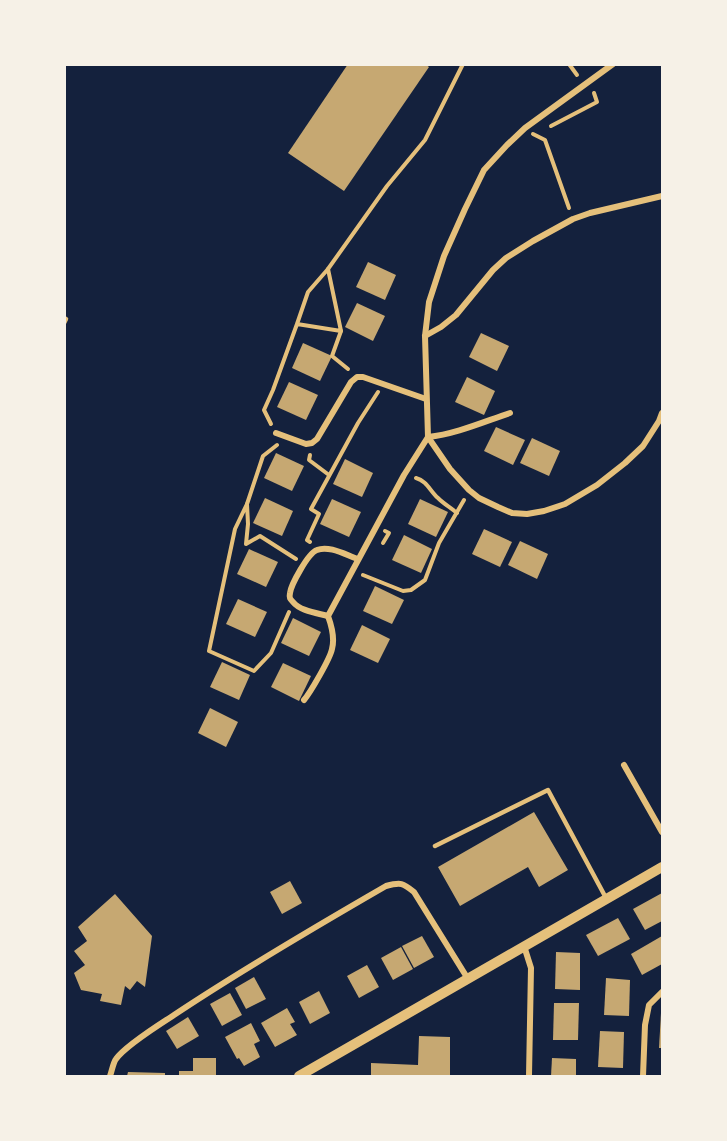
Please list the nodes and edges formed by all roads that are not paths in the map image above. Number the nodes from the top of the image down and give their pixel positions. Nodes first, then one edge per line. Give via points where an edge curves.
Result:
1 (613, 64) edge
2 (663, 196) edge
3 (425, 336) junction
4 (426, 399) junction
5 (663, 412) edge
6 (510, 413) dead end
7 (276, 433) road end
8 (428, 437) junction
9 (358, 560) junction
10 (328, 616) junction
11 (304, 700) dead end
12 (624, 765) dead end
13 (663, 832) edge
14 (435, 846) dead end
15 (663, 867) edge
16 (607, 899) junction
17 (524, 946) junction
18 (468, 980) junction
19 (663, 992) edge
20 (110, 1077) edge
21 (299, 1077) edge
22 (529, 1077) edge
23 (644, 1077) edge

1 - 3 street via 525,128 484,170 444,256 429,302
2 - 3 street via 573,219 506,258 456,315
3 - 4 street
4 - 7 street via 357,377 312,443
4 - 8 street
5 - 8 street via 642,446 597,485 565,504 527,514 512,513 469,490
6 - 8 street
8 - 9 street
9 - 10 street
9 - 10 street via 328,549 312,552 304,564 290,598 301,608
10 - 11 street via 333,629 332,650
12 - 13 street
14 - 16 lane via 548,790
15 - 16 street
16 - 17 street
17 - 18 street
17 - 22 street via 531,968
18 - 20 street via 414,892 397,883 301,935 167,1019 115,1060
18 - 21 street
19 - 23 street via 649,1005

